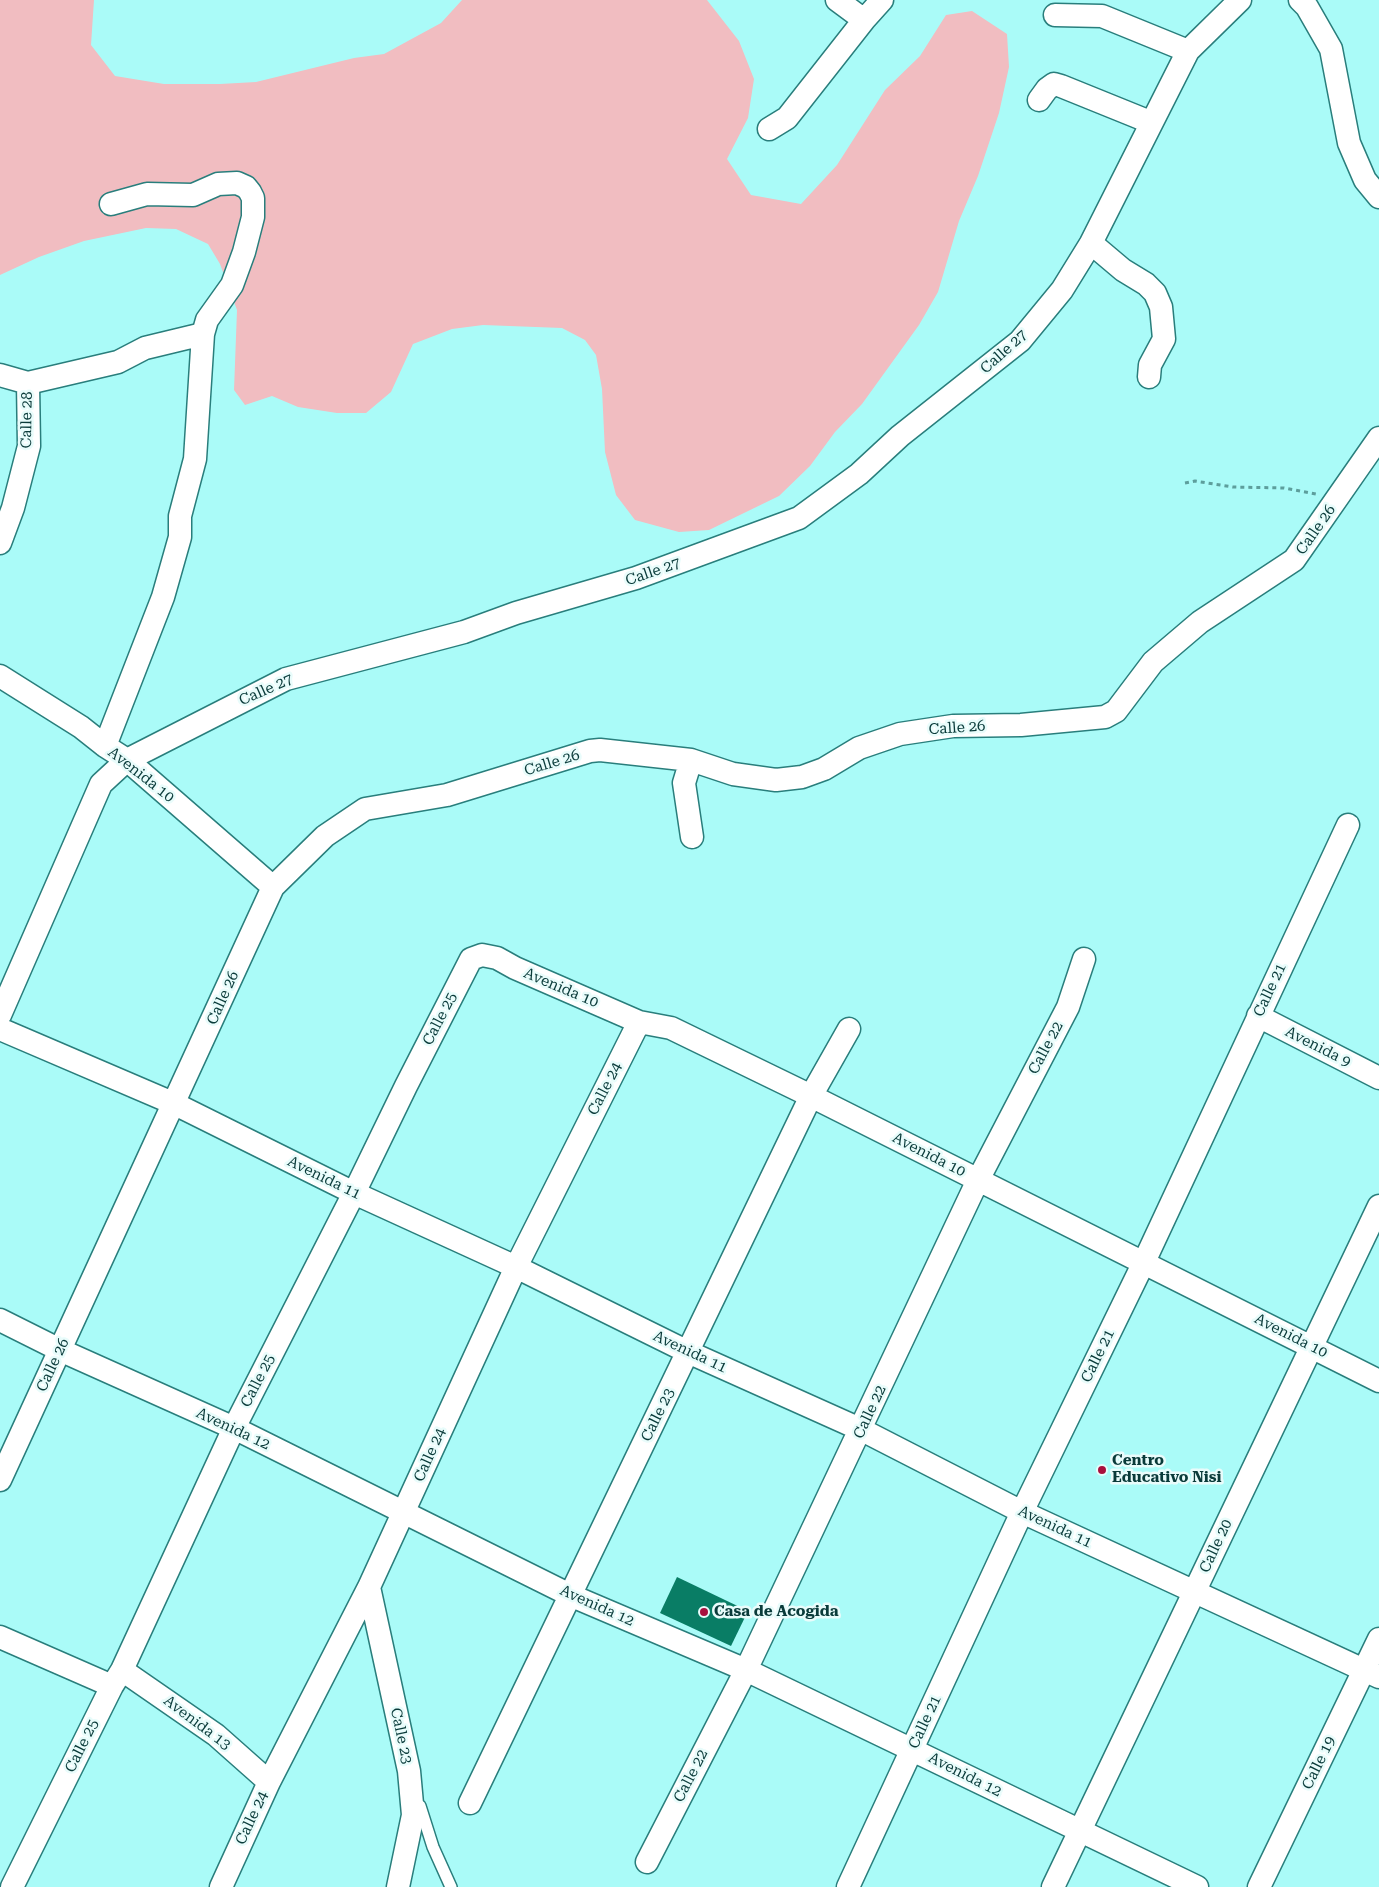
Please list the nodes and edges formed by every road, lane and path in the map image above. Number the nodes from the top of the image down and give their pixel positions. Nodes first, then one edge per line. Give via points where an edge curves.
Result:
1 (837, 0) edge
2 (882, 0) edge
3 (1240, 0) edge
4 (1300, 0) edge
5 (1055, 15) dead end
6 (864, 20) junction
7 (1188, 51) junction
8 (1039, 100) dead end
9 (1150, 122) junction
10 (769, 129) dead end
11 (1379, 197) edge
12 (111, 204) dead end
13 (1091, 243) junction
14 (202, 334) junction
15 (0, 375) edge
16 (1149, 377) dead end
17 (28, 383) junction
18 (1379, 438) edge
19 (1185, 483) dead end
20 (1338, 498) junction
21 (0, 543) edge
22 (0, 676) edge
23 (105, 746) junction
24 (127, 760) junction
25 (691, 760) junction
26 (1348, 826) dead end
27 (692, 837) dead end
28 (274, 887) junction
29 (471, 959) joint
30 (1084, 960) dead end
31 (0, 1015) edge
32 (1258, 1016) junction
33 (639, 1022) junction
34 (0, 1029) edge
35 (849, 1029) dead end
36 (1379, 1078) edge
37 (812, 1096) junction
38 (175, 1104) junction
39 (978, 1180) junction
40 (354, 1193) junction
41 (1379, 1206) edge
42 (1144, 1262) junction
43 (516, 1267) junction
44 (0, 1320) edge
45 (1310, 1345) junction
46 (60, 1350) junction
47 (688, 1352) junction
48 (1379, 1381) edge
49 (234, 1428) junction
50 (862, 1430) junction
51 (0, 1480) edge
52 (404, 1512) junction
53 (1022, 1512) junction
54 (369, 1587) junction
55 (1194, 1592) junction
56 (572, 1596) junction
57 (0, 1637) edge
58 (1379, 1639) edge
59 (746, 1670) junction
60 (1372, 1673) edge
61 (117, 1678) junction
62 (912, 1749) junction
63 (409, 1771) junction
64 (269, 1782) junction
65 (470, 1803) dead end
66 (1079, 1832) junction
67 (647, 1862) dead end
68 (12, 1887) edge
69 (220, 1887) edge
70 (398, 1887) edge
71 (451, 1887) edge
72 (848, 1887) edge
73 (1053, 1887) edge
74 (1197, 1887) edge
75 (1259, 1887) edge

1 - 6 street
2 - 6 street
3 - 7 street, Calle 27
4 - 11 street via 1331,49 1349,143 1365,180
5 - 7 street via 1102,16
6 - 10 street via 787,118
7 - 9 street, Calle 27
8 - 9 street via 1054,84
9 - 13 street, Calle 27
12 - 14 street via 147,194 193,195 218,184 237,183 250,192 253,217 244,252 232,285 207,320
13 - 16 street via 1155,293 1161,307 1164,339 1150,365
13 - 24 street, Calle 27 via 1062,290 1020,341 900,436 859,474 798,518 636,578 516,613 464,632 286,679
14 - 17 street via 144,348 118,362
14 - 23 street via 195,459 180,516 180,537 162,597
15 - 17 street
17 - 21 street, Calle 28 via 29,446
18 - 20 street, Calle 26
19 - 20 path via 1195,481 1232,487 1284,488
20 - 25 street, Calle 26 via 1294,560 1200,622 1153,662 1116,711 1105,717 1021,725 953,726 900,734 859,748 824,769 776,780 733,774
22 - 23 street, Avenida 10
23 - 24 street, Avenida 10
24 - 28 street, Avenida 10
24 - 31 street, Calle 27 via 101,784
25 - 27 street via 684,783
25 - 28 street, Calle 26 via 590,751 447,795 365,809 326,836
26 - 32 street, Calle 21
28 - 38 street, Calle 26
29 - 33 street, Avenida 10 via 482,955 497,958
29 - 40 street, Calle 25
30 - 39 street, Calle 22 via 1068,1006
32 - 36 street, Avenida 9
32 - 42 street, Calle 21
33 - 37 street, Avenida 10 via 671,1028
33 - 43 street, Calle 24
34 - 38 street, Avenida 11
35 - 37 street, Calle 23
37 - 39 street, Avenida 10
37 - 47 street, Calle 23
38 - 40 street, Avenida 11
38 - 46 street, Calle 26
39 - 42 street, Avenida 10
39 - 50 street, Calle 22
40 - 43 street, Avenida 11
40 - 49 street, Calle 25
41 - 45 street, Calle 20
42 - 45 street, Avenida 10
42 - 53 street, Calle 21
43 - 47 street, Avenida 11
43 - 52 street, Calle 24
44 - 46 street, Avenida 12
45 - 48 street, Avenida 10
45 - 55 street, Calle 20
46 - 49 street, Avenida 12
46 - 51 street, Calle 26
47 - 50 street, Avenida 11
47 - 56 street, Calle 23
49 - 52 street, Avenida 12
49 - 61 street, Calle 25
50 - 53 street, Avenida 11
50 - 59 street, Calle 22
52 - 54 street, Calle 24
52 - 56 street, Avenida 12
53 - 55 street, Avenida 11
53 - 62 street, Calle 21
54 - 63 street, Calle 23
54 - 64 street, Calle 24
55 - 60 street, Avenida 11
55 - 66 street, Calle 20
56 - 59 street, Avenida 12
56 - 65 street, Calle 23
57 - 61 street, Avenida 13
58 - 60 street, Calle 19
59 - 62 street, Avenida 12
59 - 67 street, Calle 22
60 - 75 street, Calle 19
61 - 64 street, Avenida 13 via 216,1735
61 - 68 street, Calle 25
62 - 66 street, Avenida 12
62 - 72 street, Calle 21
63 - 70 street, Calle 23 via 413,1815
63 - 71 lane via 433,1847
64 - 69 street, Calle 24
66 - 73 street, Calle 20
66 - 74 street, Avenida 12

